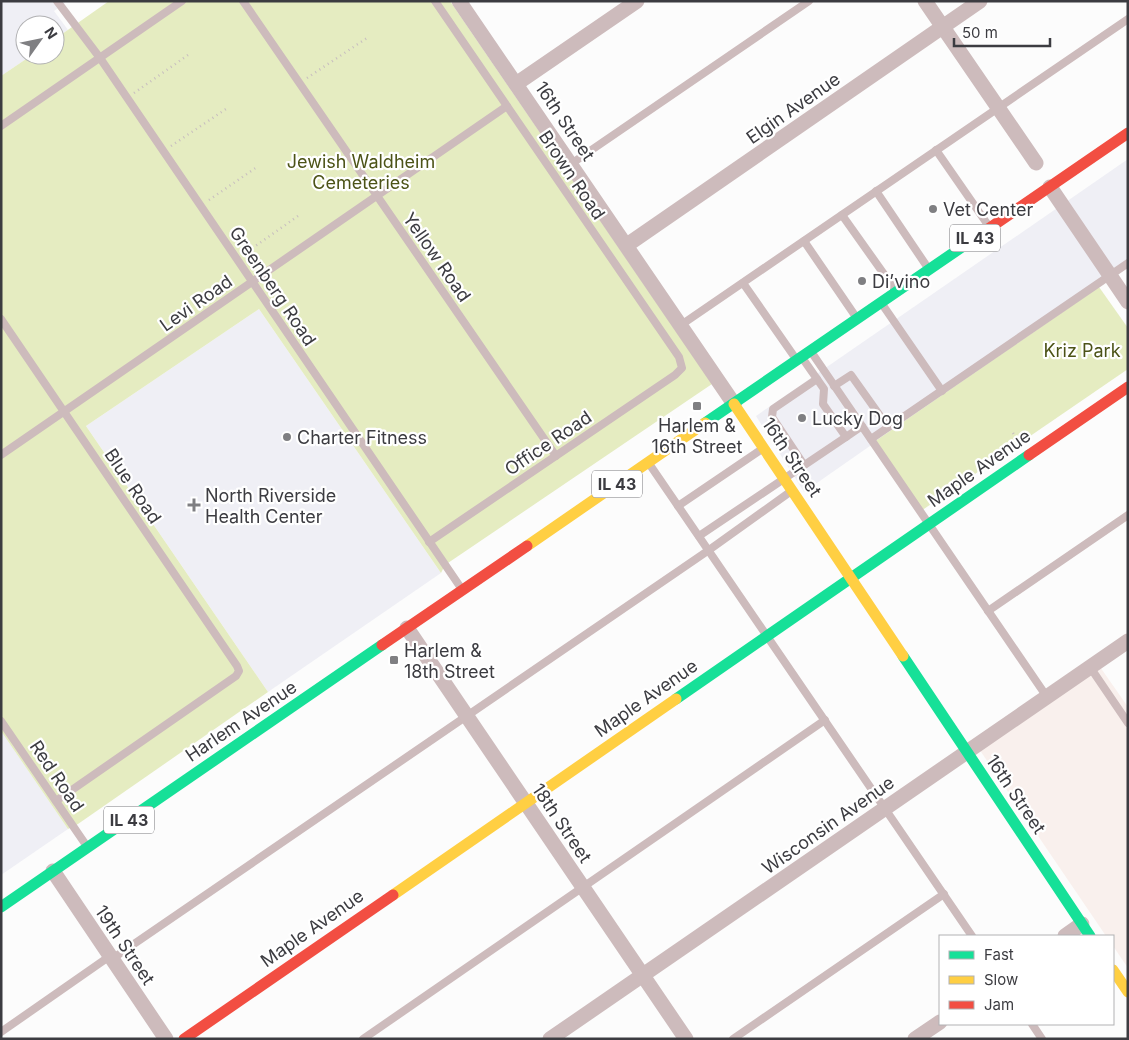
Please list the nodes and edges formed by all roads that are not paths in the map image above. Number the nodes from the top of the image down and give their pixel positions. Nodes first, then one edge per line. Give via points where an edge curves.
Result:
1 (57, 1) edge
2 (182, 1) edge
3 (243, 1) edge
4 (435, 1) edge
5 (637, 1) edge
6 (809, 1) edge
7 (925, 1) edge
8 (980, 1) edge
9 (462, 2) edge
10 (1128, 19) edge
11 (943, 27) junction
12 (100, 58) junction
13 (516, 84) junction
14 (507, 106) junction
15 (998, 108) junction
16 (1, 126) edge
17 (1128, 133) edge
18 (936, 150) junction
19 (1036, 163) dead end
20 (571, 164) junction
21 (1050, 187) junction
22 (876, 192) junction
23 (377, 196) junction
24 (842, 215) junction
25 (990, 228) junction
26 (804, 241) junction
27 (627, 246) junction
28 (1128, 263) edge
29 (929, 270) junction
30 (1110, 275) junction
31 (253, 282) junction
32 (743, 283) junction
33 (896, 292) junction
34 (882, 302) junction
35 (1128, 302) edge
36 (1, 319) edge
37 (857, 319) junction
38 (681, 325) junction
39 (803, 356) junction
40 (682, 368) joint
41 (817, 379) junction
42 (834, 386) junction
43 (1128, 387) edge
44 (942, 391) junction
45 (734, 404) junction
46 (64, 411) junction
47 (862, 426) junction
48 (888, 427) junction
49 (846, 437) junction
50 (871, 439) junction
51 (764, 448) junction
52 (1, 455) edge
53 (556, 456) junction
54 (649, 462) junction
55 (804, 465) junction
56 (784, 479) junction
57 (792, 490) junction
58 (678, 506) junction
59 (1128, 515) edge
60 (929, 524) junction
61 (699, 536) junction
62 (429, 542) junction
63 (709, 550) junction
64 (850, 579) junction
65 (462, 590) junction
66 (988, 611) junction
67 (407, 628) junction
68 (767, 636) junction
69 (1128, 641) edge
70 (1090, 667) junction
71 (1047, 697) junction
72 (467, 716) junction
73 (825, 720) junction
74 (1, 721) edge
75 (1128, 723) edge
76 (966, 753) junction
77 (56, 801) junction
78 (525, 803) junction
79 (885, 808) junction
80 (88, 847) junction
81 (53, 871) junction
82 (583, 887) junction
83 (944, 894) junction
84 (1, 907) edge
85 (1086, 930) edge
86 (971, 935) edge
87 (1068, 935) edge
88 (111, 958) junction
89 (1114, 971) edge
90 (642, 975) junction
91 (1128, 992) edge
92 (939, 1023) edge
93 (1033, 1025) edge
94 (1, 1032) edge
95 (166, 1039) edge
96 (184, 1039) edge
97 (363, 1039) edge
98 (550, 1039) edge
99 (686, 1039) edge
100 (733, 1039) edge
101 (915, 1039) edge
102 (1042, 1039) edge

1 - 12 lane, Greenberg Road
2 - 12 lane
3 - 23 lane, Yellow Road
4 - 14 lane, Brown Road
5 - 13 street
6 - 20 lane
7 - 11 street
8 - 11 street, Elgin Avenue
9 - 13 street, 16th Street
10 - 15 lane
11 - 15 street
11 - 27 street, Elgin Avenue
12 - 16 lane
12 - 31 lane, Greenberg Road
13 - 20 street, 16th Street
14 - 23 lane, Levi Road
14 - 40 lane, Brown Road via 679,357
15 - 18 lane
15 - 19 street
17 - 21 street, IL 43
18 - 22 lane
18 - 25 lane
20 - 27 street, 16th Street
21 - 25 street, IL 43
21 - 30 street
22 - 24 lane
22 - 29 lane
23 - 31 lane, Levi Road
23 - 53 lane, Yellow Road
24 - 26 lane
24 - 33 lane
25 - 29 street, IL 43
26 - 32 lane
26 - 37 lane
27 - 38 street, 16th Street
28 - 30 lane
29 - 33 street, IL 43
30 - 35 street
30 - 44 lane
31 - 46 lane, Levi Road
31 - 62 lane, Greenberg Road
32 - 38 lane
32 - 39 lane
33 - 34 street, IL 43
34 - 37 street, IL 43
34 - 44 lane
36 - 46 lane, Blue Road
37 - 39 street, IL 43
38 - 45 street, 16th Street
39 - 41 lane
39 - 42 lane
39 - 45 street, IL 43
40 - 53 lane, Office Road via 675,376
41 - 49 lane via 824,389 823,404
41 - 55 lane via 773,409 772,417
42 - 47 lane
42 - 48 lane via 851,375
43 - 60 street, Maple Avenue
44 - 48 lane
45 - 51 street, 16th Street
45 - 54 street, IL 43
46 - 52 lane, Levi Road
46 - 77 lane, Blue Road via 239,671
47 - 49 lane
47 - 50 lane
48 - 50 lane
49 - 55 lane
50 - 60 lane
51 - 56 street, 16th Street
51 - 58 lane
53 - 62 lane, Office Road
54 - 58 lane
54 - 65 street, Harlem Avenue / IL 43
55 - 56 lane
56 - 57 street, 16th Street
56 - 61 lane
57 - 63 lane
57 - 64 street, 16th Street
58 - 61 lane
59 - 66 lane
60 - 64 street, Maple Avenue
60 - 66 lane
61 - 63 lane
62 - 65 lane, Greenberg Road
63 - 68 lane
63 - 72 lane
64 - 68 street, Maple Avenue
64 - 76 street, 16th Street
65 - 67 street, Harlem Avenue / IL 43
66 - 71 lane
67 - 72 street, 18th Street
67 - 80 street, Harlem Avenue / IL 43
68 - 73 lane
68 - 78 street, Maple Avenue
69 - 70 street, Wisconsin Avenue
70 - 71 street, Wisconsin Avenue
70 - 75 lane
71 - 76 street, Wisconsin Avenue
72 - 78 street, 18th Street
72 - 88 lane
73 - 79 lane
73 - 82 lane
74 - 77 lane, Red Road
76 - 79 street, Wisconsin Avenue
76 - 85 street, 16th Street
77 - 80 lane, Red Road
78 - 82 street, 18th Street
78 - 96 street, Maple Avenue
79 - 83 lane
79 - 90 street, Wisconsin Avenue
80 - 81 street, Harlem Avenue / IL 43
81 - 84 street, Harlem Avenue / IL 43
81 - 88 street, 19th Street
82 - 90 street, 18th Street
82 - 97 lane
83 - 86 lane
83 - 100 lane
85 - 87 street
88 - 94 lane
88 - 95 street, 19th Street
89 - 91 street
90 - 98 street, Wisconsin Avenue
90 - 99 street, 18th Street
92 - 101 street
93 - 102 lane

